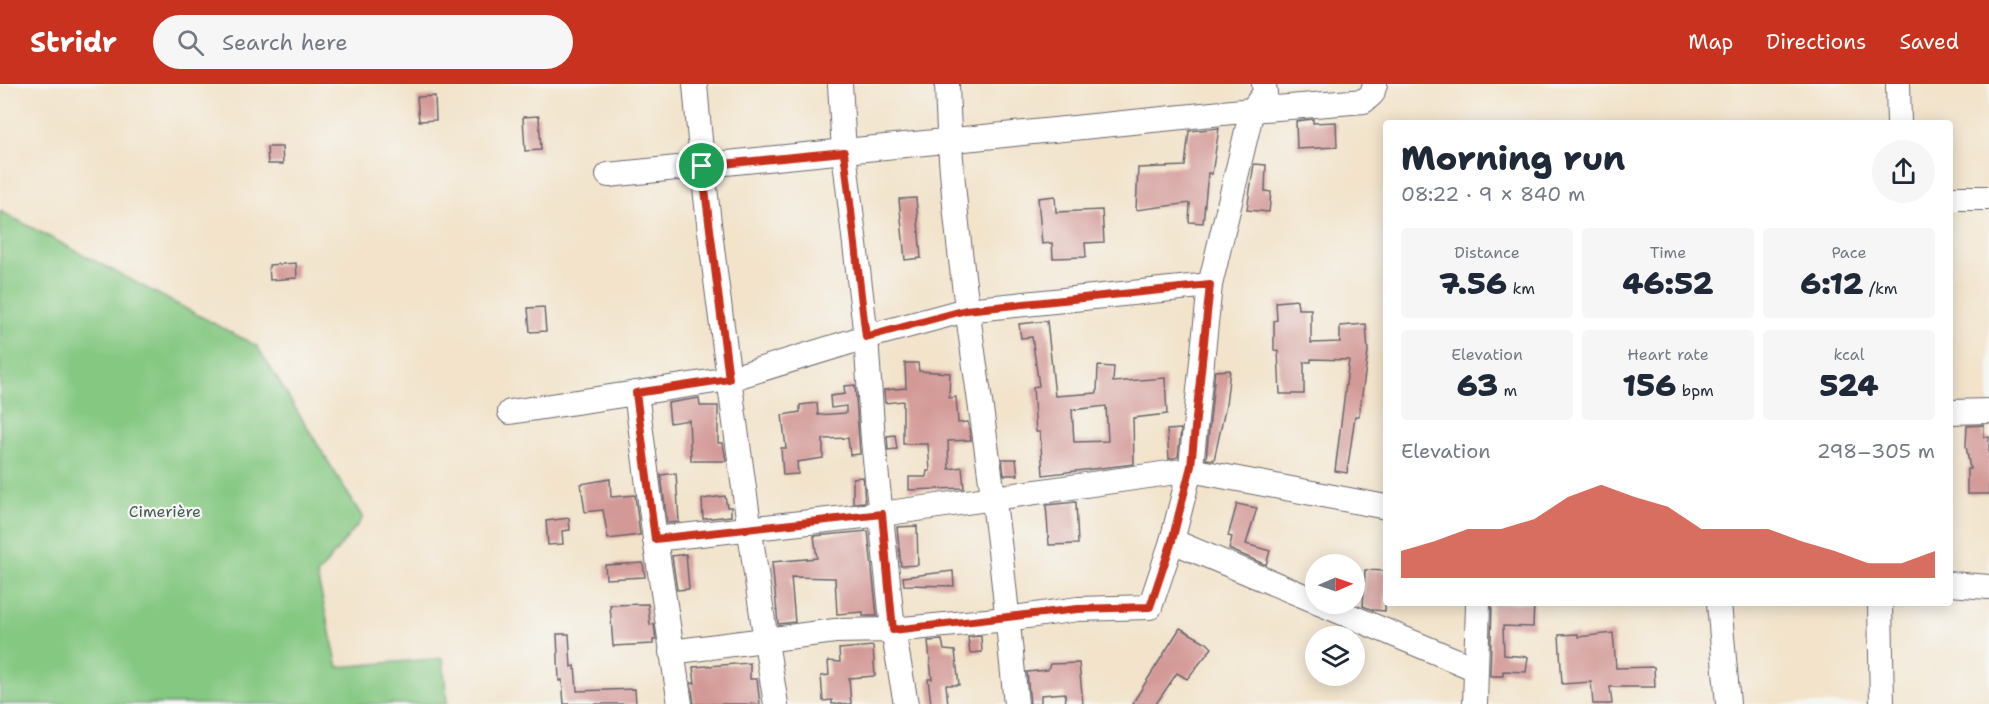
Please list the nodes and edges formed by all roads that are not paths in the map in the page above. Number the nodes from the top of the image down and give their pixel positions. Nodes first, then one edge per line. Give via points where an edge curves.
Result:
1 (695, 84) edge
2 (840, 84) edge
3 (947, 84) edge
4 (1264, 84) edge
5 (1375, 84) edge
6 (1898, 84) edge
7 (1252, 110) junction
8 (1899, 120) edge
9 (949, 140) junction
10 (844, 152) junction
11 (702, 166) junction
12 (608, 175) dead end
13 (1953, 198) edge
14 (1989, 198) edge
15 (1210, 285) junction
16 (966, 310) junction
17 (866, 337) junction
18 (729, 379) junction
19 (636, 393) junction
20 (1989, 411) edge
21 (510, 412) dead end
22 (1953, 412) edge
23 (1190, 470) junction
24 (993, 497) junction
25 (1383, 506) edge
26 (882, 514) junction
27 (749, 527) junction
28 (655, 539) junction
29 (1172, 541) junction
30 (1953, 584) edge
31 (1989, 587) edge
32 (1305, 597) edge
33 (1478, 606) edge
34 (1719, 606) edge
35 (1880, 606) edge
36 (1345, 614) edge
37 (1007, 618) junction
38 (893, 630) junction
39 (765, 640) junction
40 (671, 652) junction
41 (1476, 669) junction
42 (680, 704) edge
43 (776, 704) edge
44 (906, 704) edge
45 (1016, 704) edge
46 (1475, 704) edge
47 (1728, 704) edge
48 (1882, 704) edge

1 - 11 street
2 - 10 street
3 - 9 street
4 - 7 street via 1265,93
5 - 7 street via 1364,101
6 - 8 street
7 - 9 street
7 - 15 street
9 - 10 street
9 - 16 street
10 - 11 street
10 - 17 street
11 - 12 street
11 - 18 street
13 - 14 street
15 - 16 street
15 - 23 street
16 - 17 street
16 - 24 street
17 - 18 street
17 - 26 street
18 - 19 street
18 - 27 street
19 - 21 street
19 - 28 street
20 - 22 street
23 - 24 street
23 - 25 street
23 - 29 street
24 - 26 street
24 - 37 street
26 - 27 street
26 - 38 street
27 - 28 street
27 - 39 street
28 - 40 street
29 - 32 street
29 - 37 street via 1150,607 1078,609
30 - 31 street
33 - 41 street
34 - 47 street
35 - 48 street
36 - 41 street
37 - 38 street
37 - 45 street
38 - 39 street via 835,631
38 - 44 street
39 - 40 street
39 - 43 street
40 - 42 street
41 - 46 street

